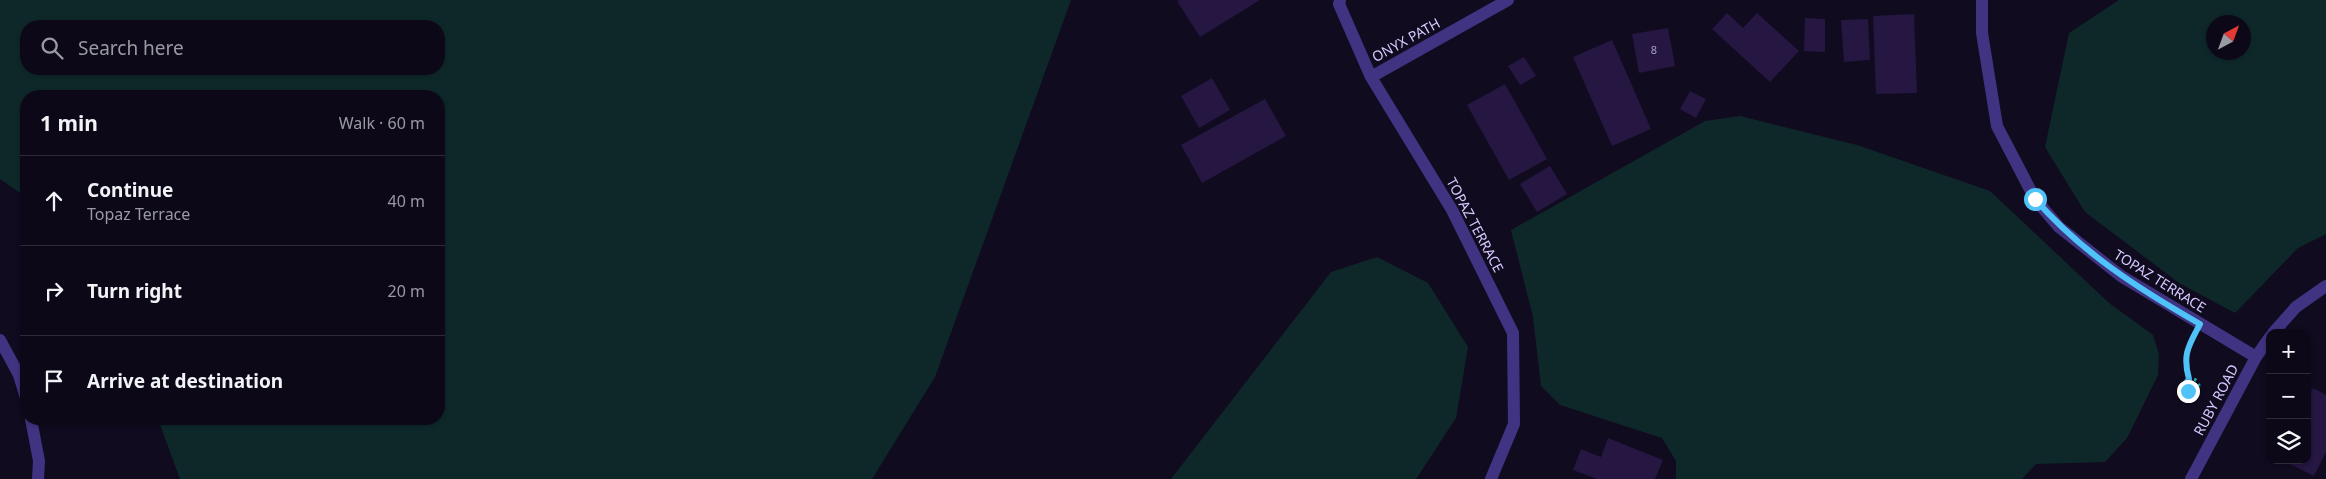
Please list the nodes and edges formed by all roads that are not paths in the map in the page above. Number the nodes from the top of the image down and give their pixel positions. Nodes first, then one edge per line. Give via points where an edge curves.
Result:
1 (1340, 0) edge
2 (1508, 0) edge
3 (1982, 0) edge
4 (1370, 77) junction
5 (2326, 286) edge
6 (2276, 329) edge
7 (0, 340) edge
8 (2266, 343) edge
9 (2256, 357) junction
10 (20, 379) edge
11 (32, 425) edge
12 (38, 479) edge
13 (1491, 479) edge
14 (2191, 479) edge

1 - 4 street, TOPAZ TERRACE
2 - 4 street, ONYX PATH
3 - 9 street, TOPAZ TERRACE via 1982,33 1997,126 2035,199 2059,227 2120,276
4 - 13 street, TOPAZ TERRACE via 1452,210 1513,333 1514,424
5 - 6 street via 2296,307
7 - 10 street
8 - 9 street, RUBY ROAD
9 - 14 street, RUBY ROAD
11 - 12 street via 39,461

